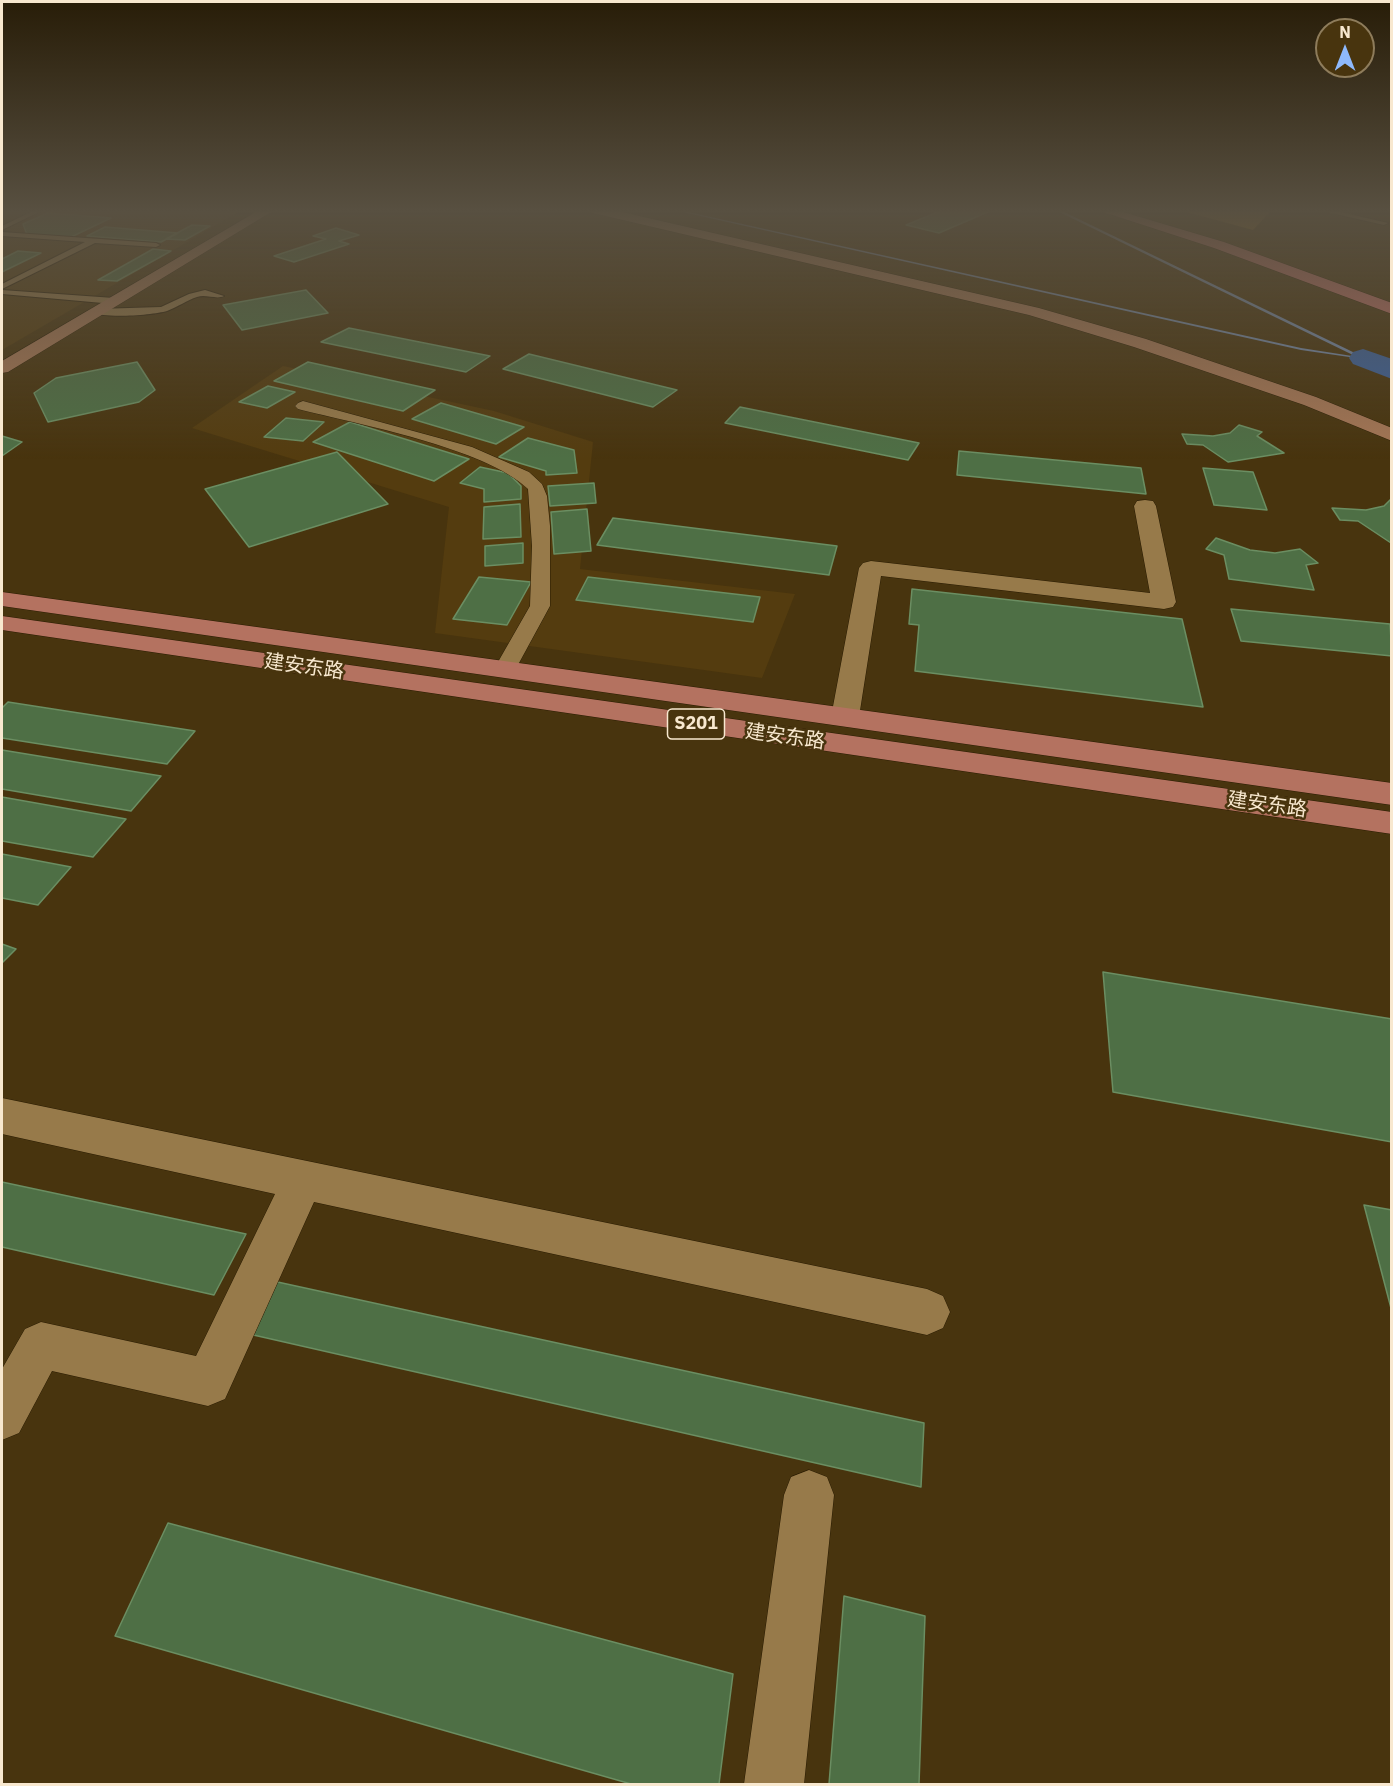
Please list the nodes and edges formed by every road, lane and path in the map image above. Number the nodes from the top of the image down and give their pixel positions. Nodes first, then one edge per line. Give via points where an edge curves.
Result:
1 (6, 292) edge
2 (129, 292) edge
3 (952, 292) edge
4 (1349, 292) edge
5 (220, 296) dead end
6 (114, 301) junction
7 (1392, 309) edge
8 (96, 312) junction
9 (2, 368) edge
10 (303, 406) dead end
11 (1392, 435) edge
12 (1145, 506) dead end
13 (2, 599) edge
14 (2, 623) edge
15 (505, 669) junction
16 (846, 717) junction
17 (1392, 794) edge
18 (1392, 823) edge
19 (2, 1116) edge
20 (303, 1180) junction
21 (927, 1312) dead end
22 (2, 1416) edge
23 (809, 1495) dead end
24 (774, 1785) edge

1 - 6 lane
2 - 6 main road
3 - 11 main road via 1033,311 1140,343 1310,400
4 - 7 highway
5 - 8 lane via 196,294 166,309
6 - 8 main road
8 - 9 main road
10 - 15 street via 474,452 525,475 537,488 543,569 540,606
12 - 16 street via 1164,602 871,568
13 - 15 main road, 建安东路 / S201
14 - 18 main road, 建安东路 / S201
15 - 16 main road, 建安东路 / S201
16 - 17 main road, 建安东路 / S201
19 - 20 street
20 - 21 street
20 - 22 street via 208,1382 41,1345
23 - 24 street

